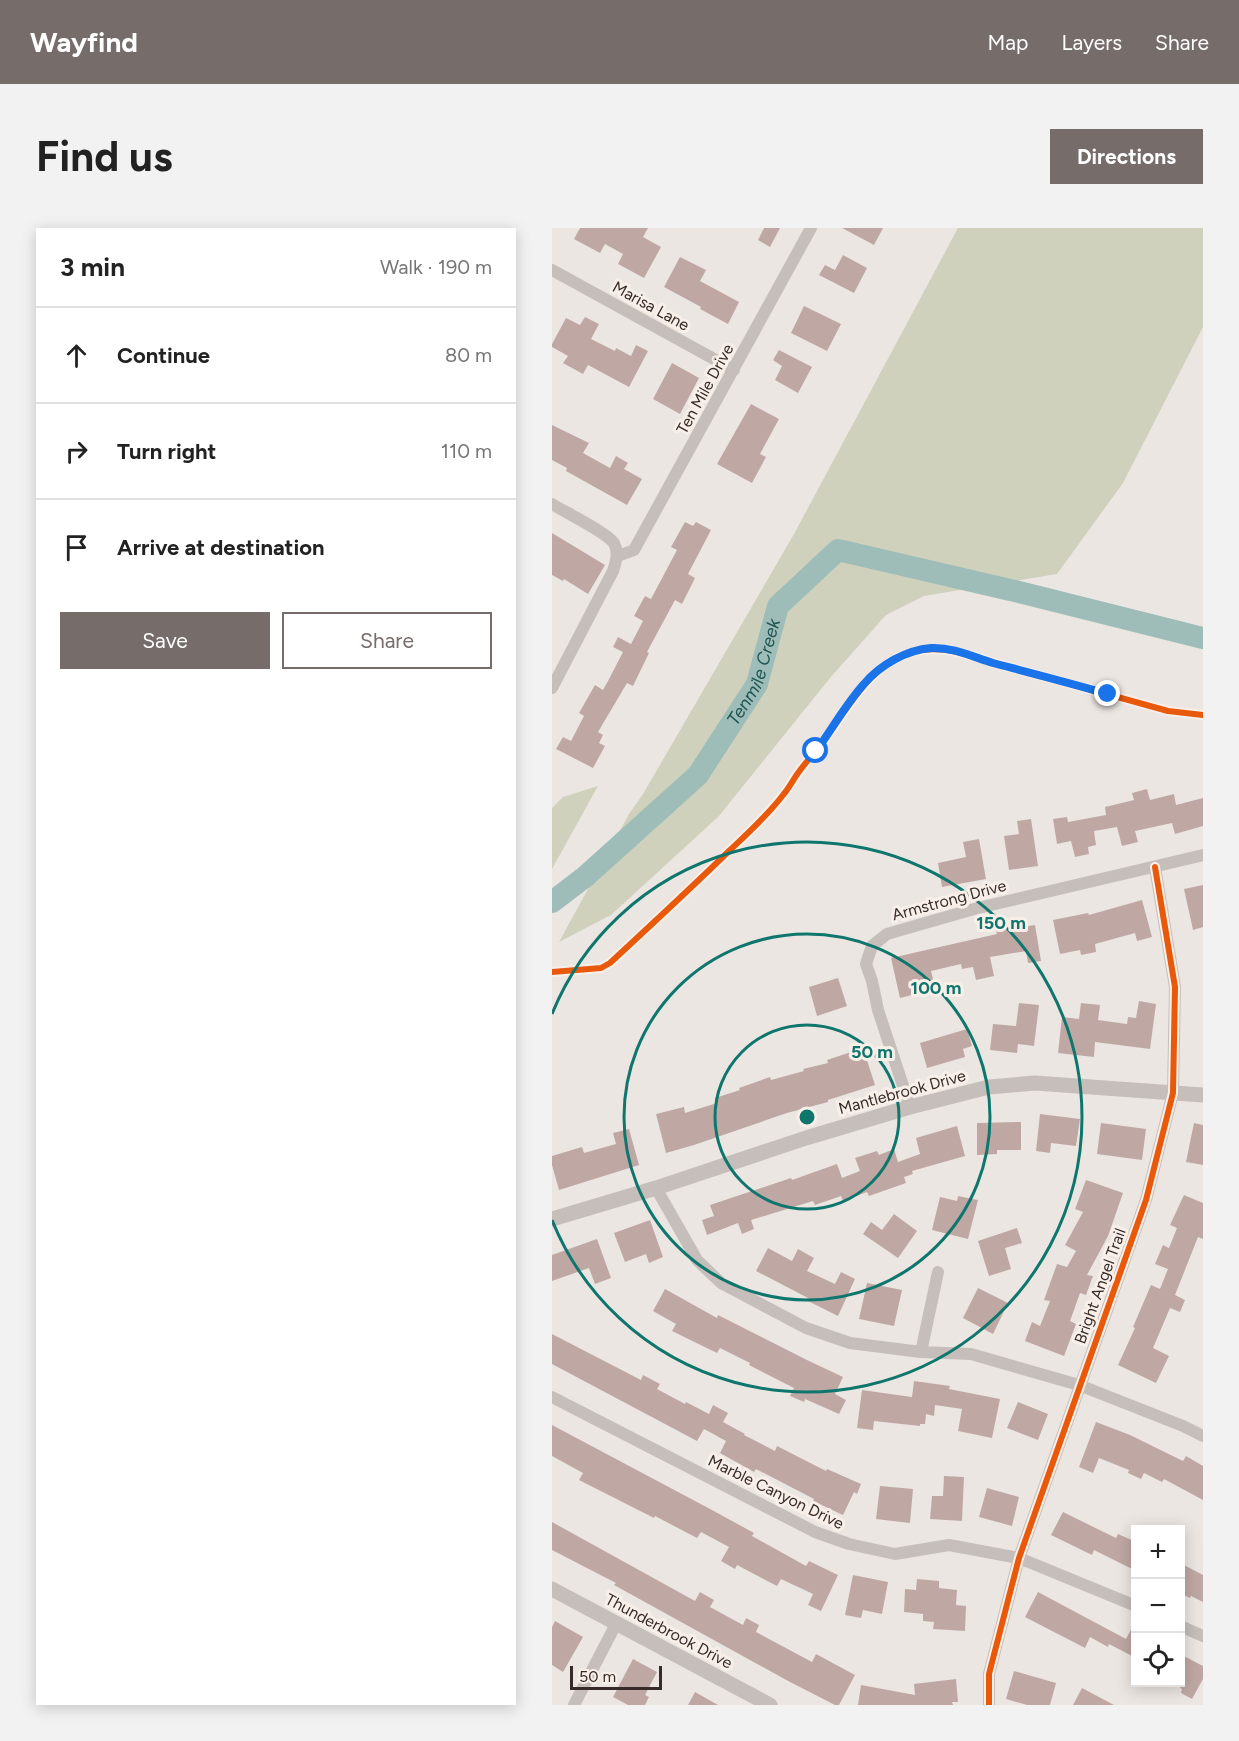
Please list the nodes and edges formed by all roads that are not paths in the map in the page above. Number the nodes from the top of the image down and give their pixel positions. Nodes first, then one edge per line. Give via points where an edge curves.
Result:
1 (811, 228) edge
2 (552, 270) edge
3 (734, 370) junction
4 (552, 504) edge
5 (618, 556) junction
6 (552, 688) edge
7 (1203, 855) edge
8 (1155, 867) junction
9 (1173, 1093) junction
10 (1203, 1095) edge
11 (910, 1107) junction
12 (656, 1188) junction
13 (552, 1219) edge
14 (938, 1272) dead end
15 (921, 1352) junction
16 (1079, 1385) junction
17 (552, 1397) edge
18 (1203, 1436) edge
19 (1019, 1558) junction
20 (552, 1589) edge
21 (1131, 1604) edge
22 (616, 1624) junction
23 (1185, 1628) edge
24 (1203, 1636) edge
25 (753, 1701) edge
26 (574, 1705) edge
27 (770, 1705) edge
28 (989, 1705) edge

1 - 3 street, Ten Mile Drive
2 - 3 street, Marisa Lane
3 - 5 street, Ten Mile Drive via 634,550
4 - 5 street via 606,536 614,543
5 - 6 street, Ten Mile Drive
7 - 8 street, Armstrong Drive
8 - 9 street, Bright Angel Trail via 1175,987
8 - 11 street, Armstrong Drive via 974,909 887,934 872,946 866,964
9 - 10 street, Mantlebrook Drive
9 - 11 street, Mantlebrook Drive via 1035,1083 988,1087
9 - 16 street, Bright Angel Trail via 1146,1200
11 - 12 street, Mantlebrook Drive via 806,1137
12 - 13 street, Mantlebrook Drive
12 - 15 street via 697,1260 721,1283 806,1328 850,1343
14 - 15 street
15 - 16 street via 971,1354
16 - 18 street
16 - 19 street, Bright Angel Trail
17 - 19 street, Marble Canyon Drive via 815,1532 849,1544 895,1554 949,1545
19 - 21 street, Marble Canyon Drive
19 - 28 street, Bright Angel Trail via 989,1674
20 - 22 street, Thunderbrook Drive
22 - 25 street, Thunderbrook Drive
22 - 26 street
23 - 24 street
25 - 27 street, Thunderbrook Drive

